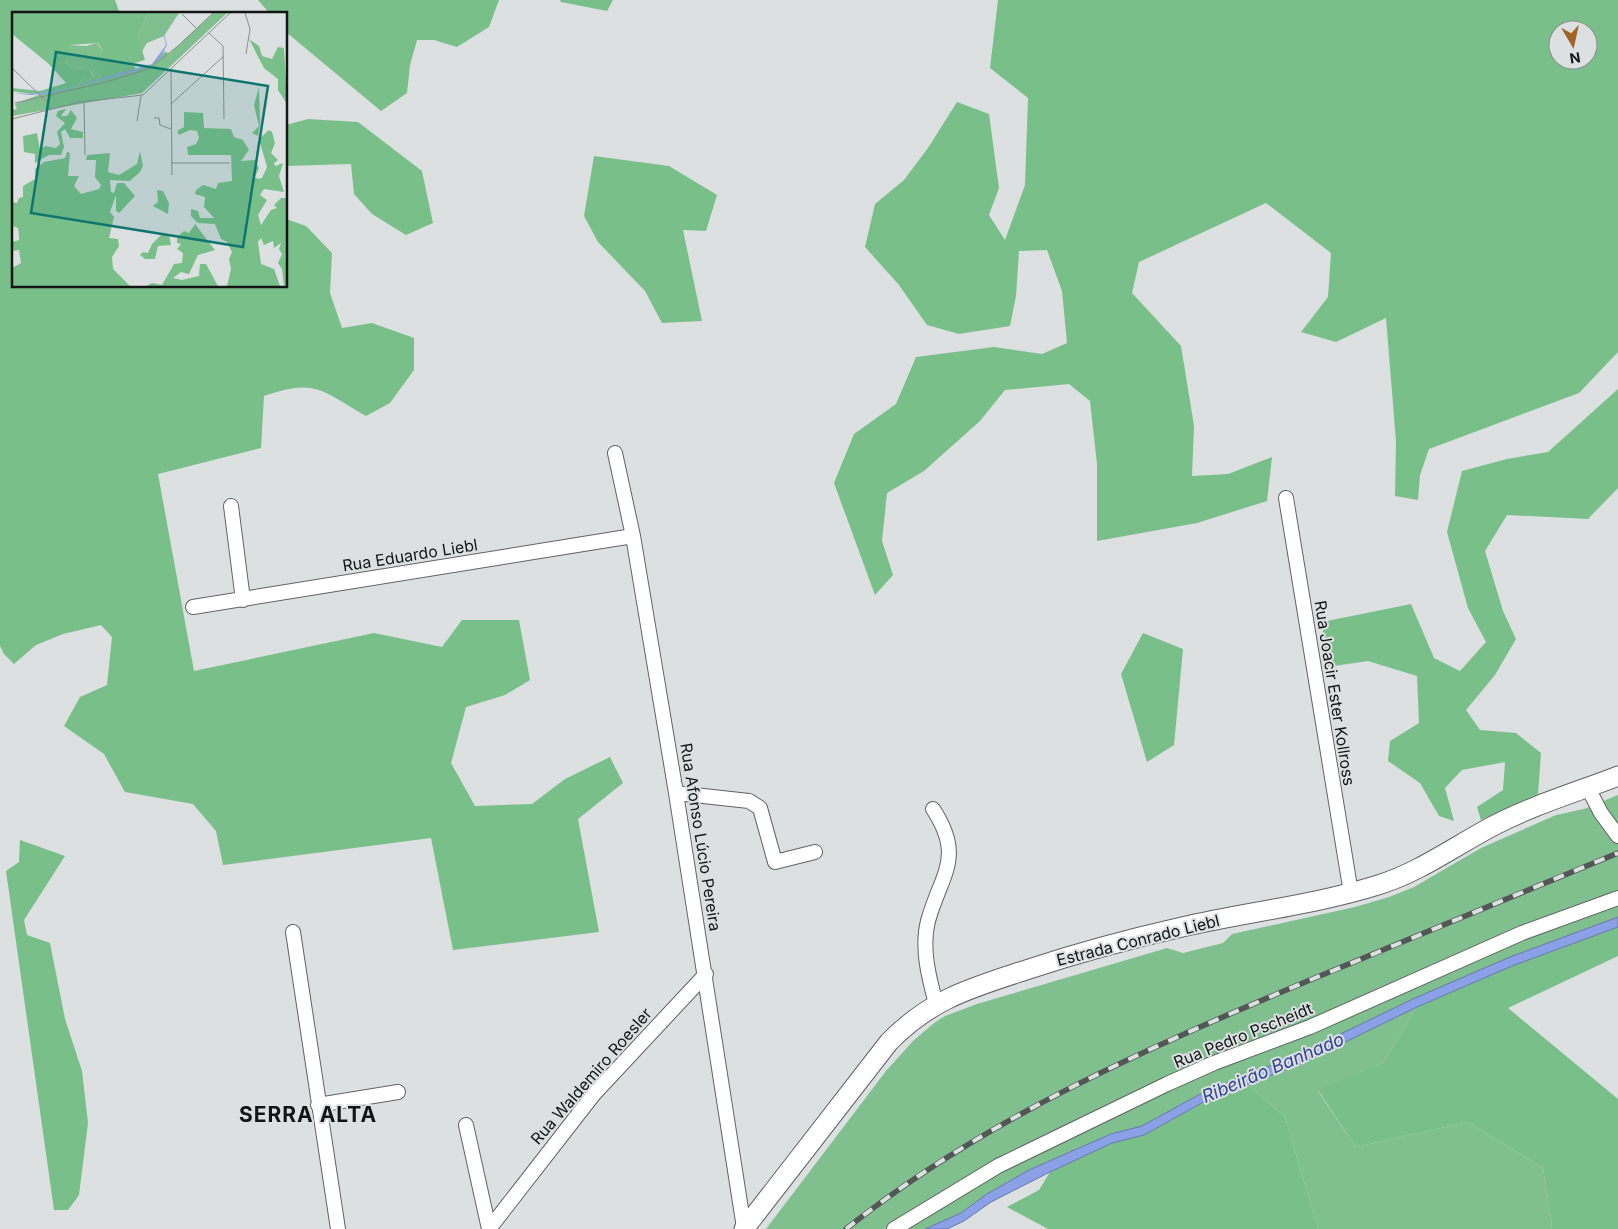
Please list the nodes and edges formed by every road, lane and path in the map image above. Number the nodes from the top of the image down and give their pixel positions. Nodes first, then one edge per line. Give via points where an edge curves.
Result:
1 (615, 453) dead end
2 (1286, 498) dead end
3 (231, 506) dead end
4 (633, 536) junction
5 (243, 600) junction
6 (193, 607) dead end
7 (1618, 776) edge
8 (1588, 788) junction
9 (676, 793) junction
10 (933, 809) dead end
11 (1618, 836) edge
12 (815, 852) dead end
13 (1351, 894) junction
14 (1618, 898) edge
15 (293, 932) dead end
16 (706, 974) junction
17 (936, 1004) junction
18 (398, 1092) dead end
19 (318, 1105) junction
20 (466, 1125) dead end
21 (338, 1229) edge
22 (489, 1229) edge
23 (744, 1229) edge
24 (894, 1229) edge

1 - 4 street, Rua Afonso Lúcio Pereira
2 - 13 street, Rua Joacir Ester Kollross
3 - 5 street
4 - 5 street, Rua Eduardo Liebl
4 - 9 street, Rua Afonso Lúcio Pereira
5 - 6 street, Rua Eduardo Liebl
7 - 8 main road, Estrada Conrado Liebl
8 - 11 street via 1604,819
8 - 13 main road, Estrada Conrado Liebl via 1495,825 1401,877
9 - 12 street via 750,802 760,808 775,862
9 - 16 street, Rua Afonso Lúcio Pereira
10 - 17 street via 942,823 950,849 945,878 928,921 925,946
13 - 17 main road, Estrada Conrado Liebl via 1182,927 1082,953 964,990
14 - 24 street, Rua Pedro Pscheidt via 1522,932 1310,1027 1167,1084 998,1166
15 - 19 street
16 - 22 street, Rua Waldemiro Roesler via 594,1094
16 - 23 street, Rua Afonso Lúcio Pereira
17 - 23 main road, Estrada Conrado Liebl via 914,1018 884,1047
18 - 19 street
19 - 21 street
20 - 22 street

